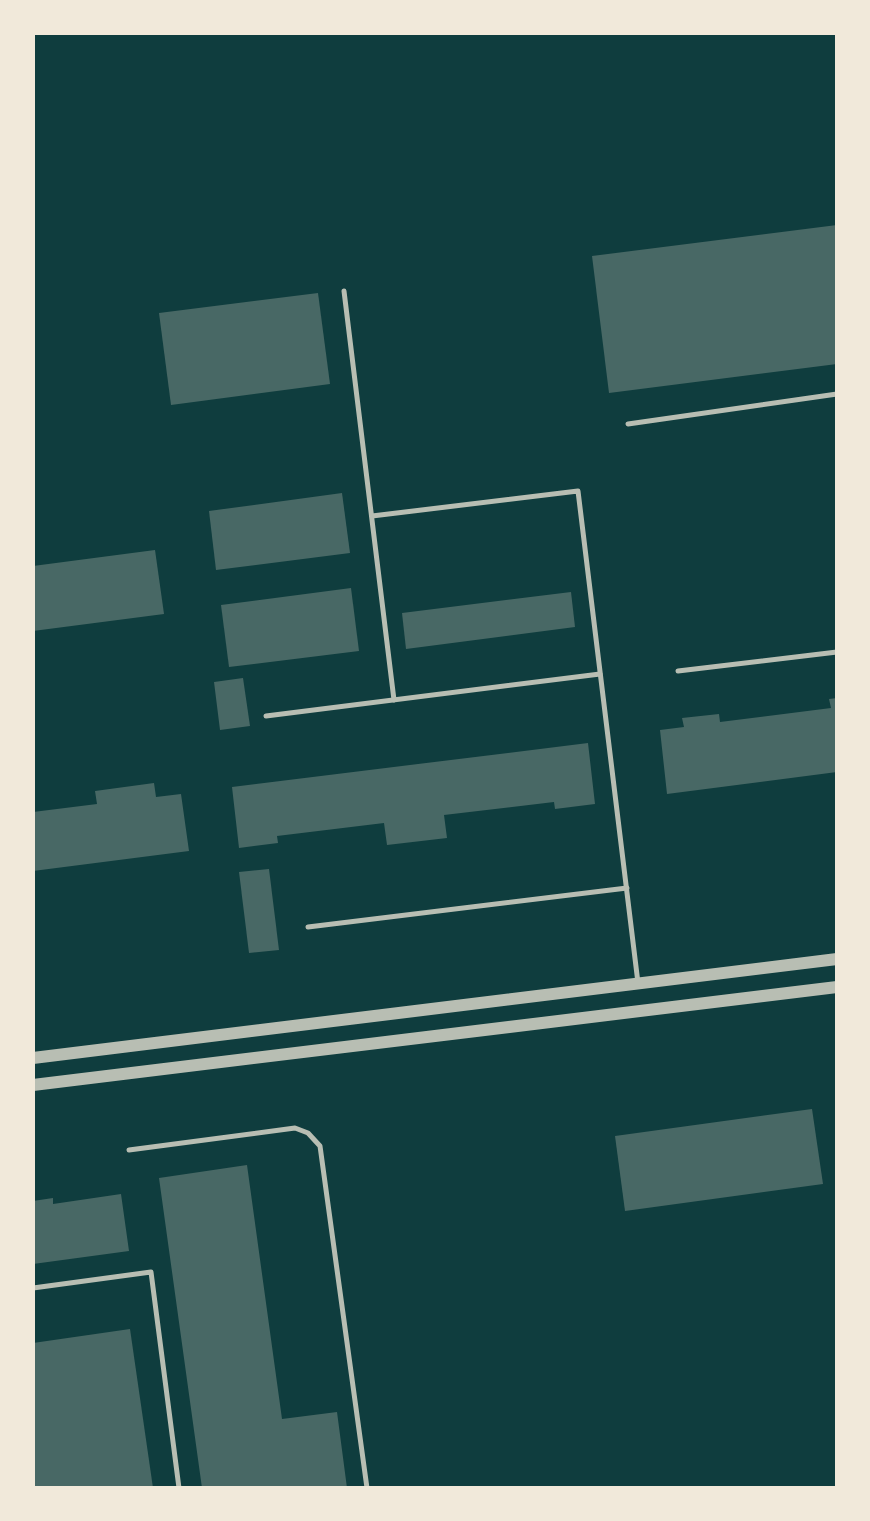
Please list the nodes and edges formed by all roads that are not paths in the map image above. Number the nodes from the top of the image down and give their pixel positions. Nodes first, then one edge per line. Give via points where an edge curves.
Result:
1 (344, 291) dead end
2 (837, 394) edge
3 (628, 424) dead end
4 (372, 516) junction
5 (837, 652) edge
6 (678, 671) dead end
7 (600, 674) junction
8 (394, 700) junction
9 (267, 716) dead end
10 (626, 888) junction
11 (308, 927) dead end
12 (837, 959) edge
13 (638, 984) junction
14 (837, 987) edge
15 (33, 1058) edge
16 (33, 1085) edge
17 (130, 1150) dead end
18 (33, 1287) edge
19 (180, 1488) edge
20 (367, 1488) edge

1 - 4 lane
2 - 3 lane
4 - 7 lane via 578,491
4 - 8 lane
5 - 6 lane
7 - 8 lane
7 - 10 lane
8 - 9 lane
10 - 11 lane
10 - 13 lane
12 - 13 street
13 - 15 street
14 - 16 street
17 - 20 lane via 295,1128 308,1133 320,1146
18 - 19 lane via 151,1272

